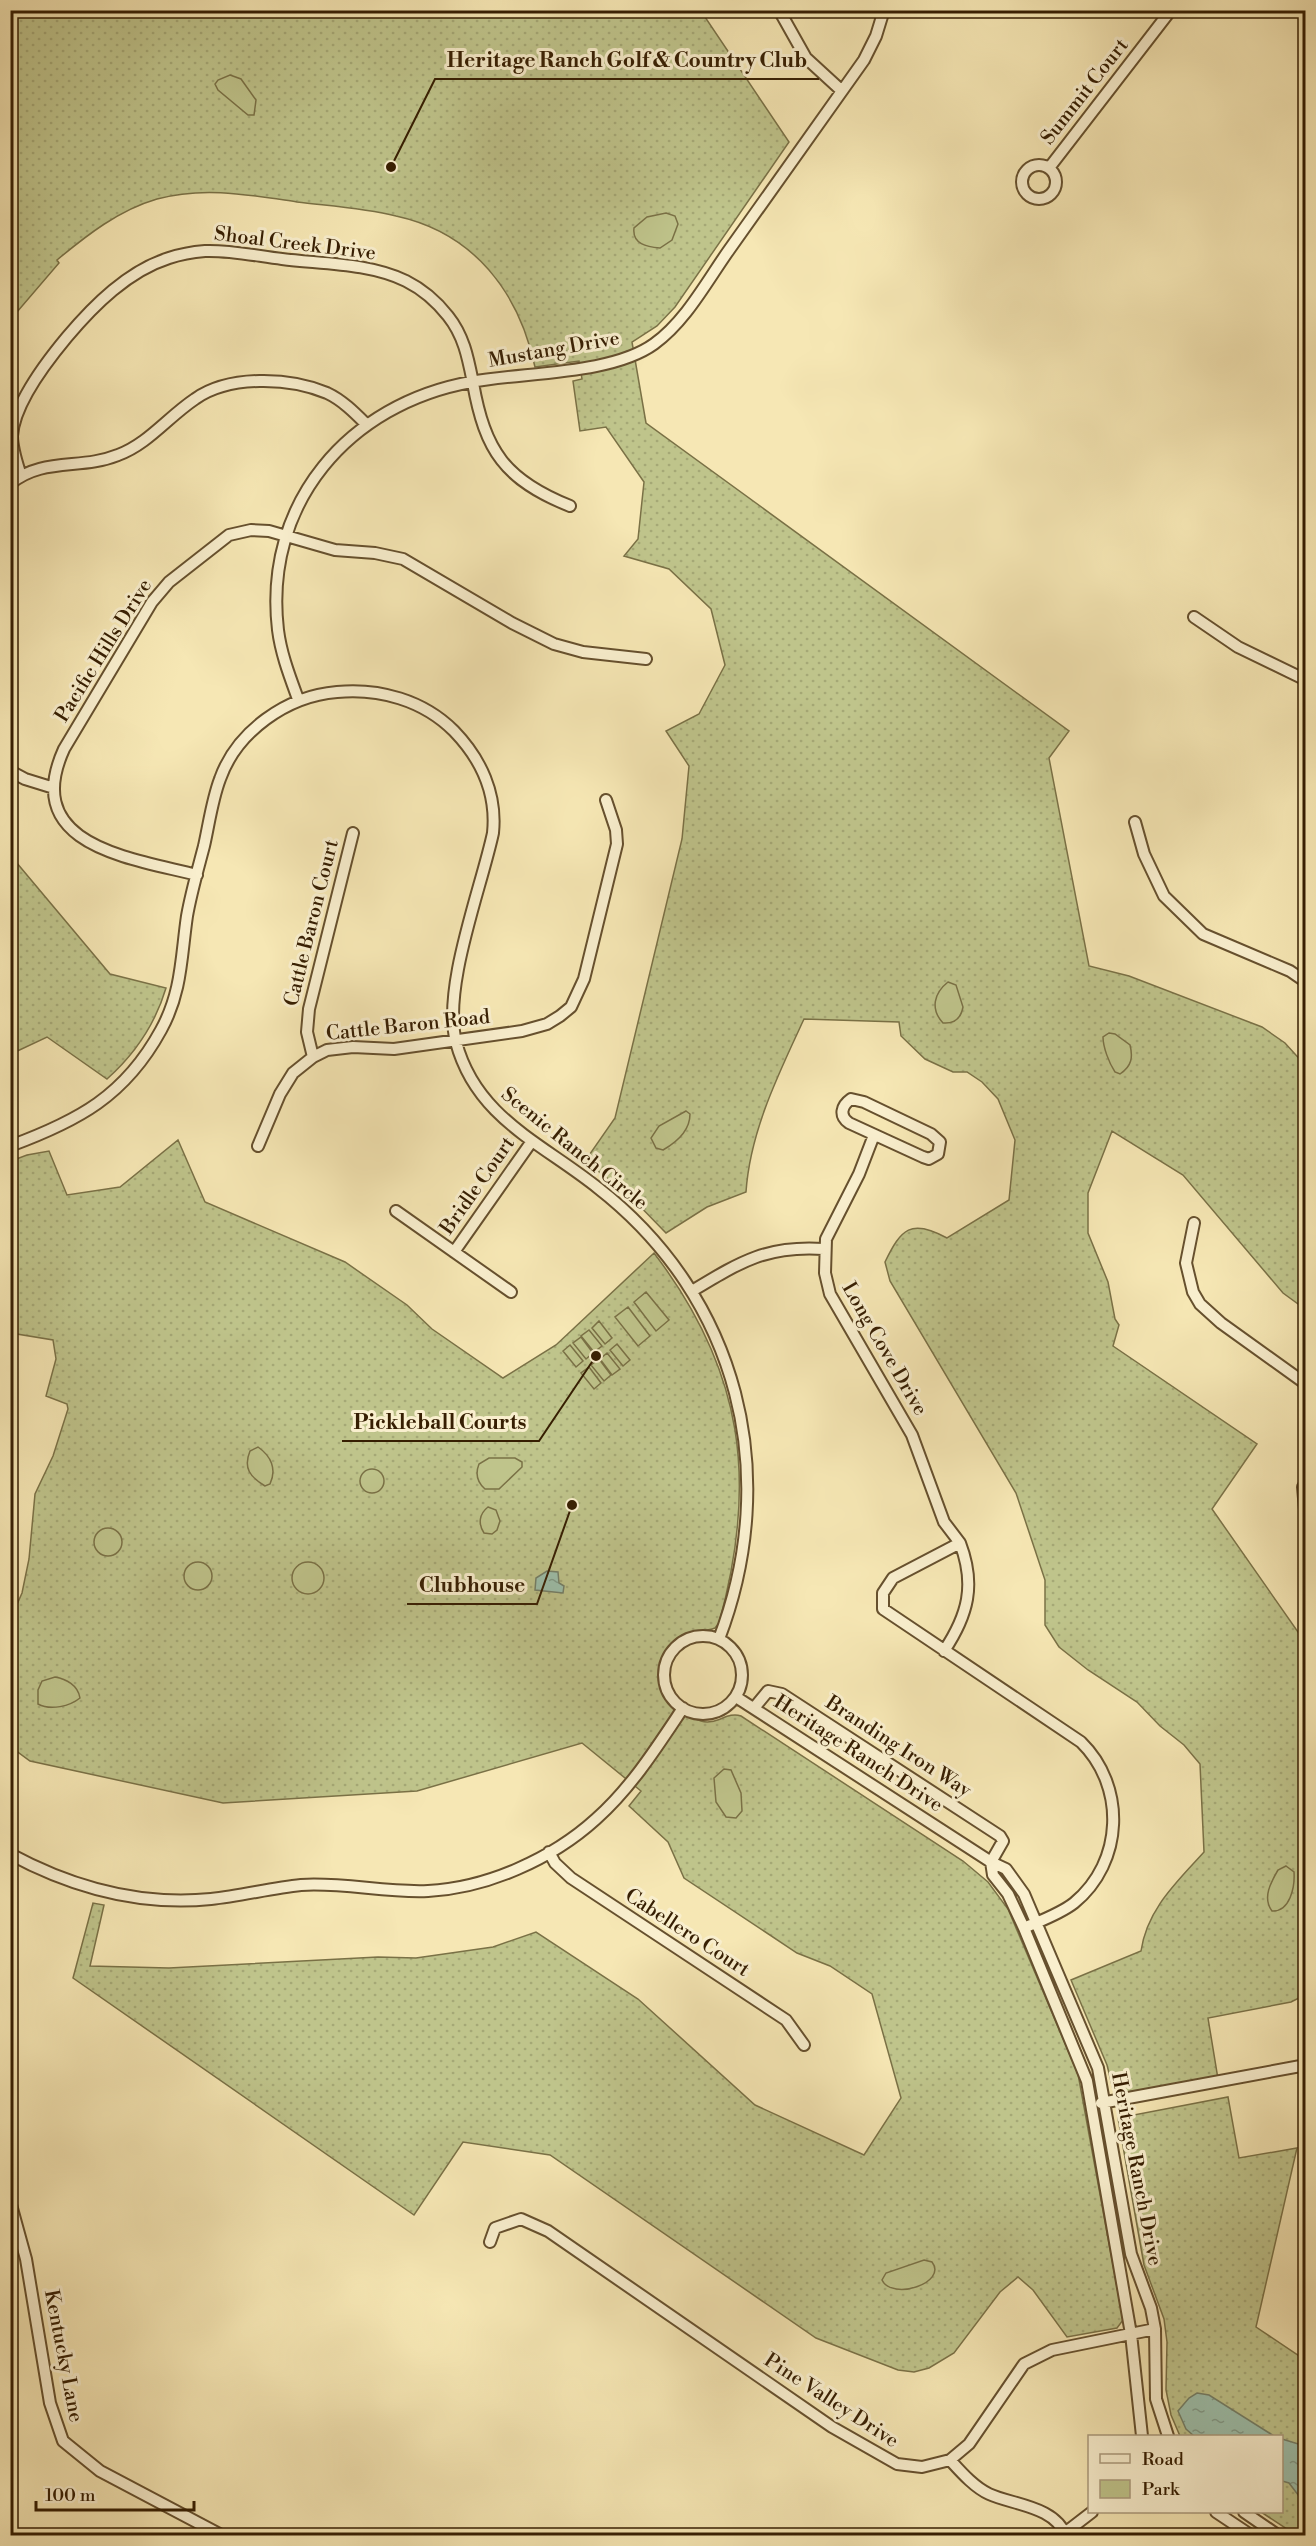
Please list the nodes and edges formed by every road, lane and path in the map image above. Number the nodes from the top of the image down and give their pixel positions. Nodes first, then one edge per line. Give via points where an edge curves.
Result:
1 (779, 10) edge
2 (884, 10) edge
3 (1171, 10) edge
4 (842, 90) junction
5 (1049, 168) dead end
6 (472, 381) junction
7 (366, 424) junction
8 (21, 476) junction
9 (10, 484) edge
10 (570, 506) dead end
11 (286, 534) junction
12 (1194, 617) dead end
13 (646, 659) dead end
14 (1305, 680) edge
15 (298, 699) junction
16 (10, 771) edge
17 (54, 788) junction
18 (606, 800) dead end
19 (1136, 822) dead end
20 (353, 833) dead end
21 (197, 875) junction
22 (1305, 982) edge
23 (455, 1040) junction
24 (313, 1057) junction
25 (874, 1135) junction
26 (532, 1141) junction
27 (10, 1146) edge
28 (258, 1146) dead end
29 (396, 1211) dead end
30 (1194, 1224) dead end
31 (824, 1249) junction
32 (454, 1252) junction
33 (692, 1291) junction
34 (510, 1292) dead end
35 (1305, 1384) edge
36 (1305, 1483) edge
37 (1305, 1521) edge
38 (960, 1543) junction
39 (719, 1639) junction
40 (945, 1651) junction
41 (736, 1697) junction
42 (683, 1708) junction
43 (754, 1708) junction
44 (549, 1852) junction
45 (10, 1854) edge
46 (991, 1862) junction
47 (1037, 1922) junction
48 (1024, 1928) junction
49 (804, 2045) dead end
50 (1305, 2065) edge
51 (1106, 2102) junction
52 (1092, 2104) junction
53 (10, 2201) edge
54 (490, 2242) dead end
55 (1155, 2329) junction
56 (1131, 2334) junction
57 (1142, 2435) edge
58 (1168, 2435) edge
59 (950, 2460) junction
60 (1090, 2513) edge
61 (1219, 2513) edge
62 (1247, 2513) edge
63 (1066, 2534) edge
64 (223, 2535) edge
65 (1252, 2535) edge
66 (1279, 2535) edge

1 - 4 street via 806,58
2 - 4 street, Mustang Drive via 871,48
3 - 5 street, Summit Court
4 - 6 street, Mustang Drive via 690,305 655,343 643,351 607,362
6 - 7 street, Mustang Drive via 402,403
6 - 8 street, Shoal Creek Drive via 464,344 448,316 407,282 377,271 350,267 220,251 186,254 153,264 120,285 87,314 54,352 28,392 15,424 13,441
6 - 10 street, Shoal Creek Drive via 481,424 500,458 531,488
7 - 8 street via 339,400 317,390 267,382 238,383 196,398 122,454 93,462 45,466
7 - 11 street, Mustang Drive via 318,472
8 - 9 street
11 - 13 street, Pacific Hills Drive via 335,550 403,559 519,627 560,646
11 - 15 street, Mustang Drive via 277,590 278,630
11 - 17 street, Pacific Hills Drive via 251,530 229,536 159,592 64,749
12 - 14 street via 1238,647
15 - 21 street, Scenic Ranch Circle via 256,727 224,768
15 - 23 street, Scenic Ranch Circle via 353,690 381,693 412,703 450,727 485,777 494,807 493,833 459,969
16 - 17 street
17 - 21 street, Pacific Hills Drive via 62,817 89,843 112,853
18 - 23 street, Cattle Baron Road via 616,830 615,861 584,979 571,1007 535,1028
19 - 22 street via 1144,854 1164,896 1203,933 1290,971
20 - 24 street, Cattle Baron Court via 309,1009 307,1032
21 - 27 street, Scenic Ranch Circle via 176,994 149,1051 134,1071 85,1114
23 - 24 street, Cattle Baron Road via 394,1049 340,1048
23 - 26 street, Scenic Ranch Circle via 464,1066 486,1102
24 - 28 street, Cattle Baron Road via 286,1084
25 - 25 street via 929,1159 940,1148 937,1138 921,1129 857,1099 845,1102 845,1120
25 - 31 street, Long Cove Drive
26 - 32 street, Bridle Court
26 - 33 street, Scenic Ranch Circle via 628,1213 662,1249
29 - 32 street, Bridle Court
30 - 35 street via 1186,1263 1200,1304
31 - 33 street via 767,1252
31 - 38 street, Long Cove Drive via 830,1294 912,1435 944,1522
32 - 34 street, Bridle Court
33 - 39 street, Scenic Ranch Circle via 731,1377 746,1455 746,1531 734,1592
36 - 37 street
38 - 40 street, Long Cove Drive via 968,1567 968,1600 964,1618
38 - 40 street via 893,1578 883,1593 883,1609 890,1616
39 - 41 street via 736,1653 741,1664 741,1686
39 - 42 street via 693,1637 682,1642 669,1657 664,1676 667,1689
40 - 47 street via 1081,1742 1109,1782 1114,1822 1106,1858 1073,1903
41 - 42 street via 728,1705 706,1714
41 - 43 street, Heritage Ranch Drive
42 - 44 street via 612,1803 580,1833
43 - 46 street, Heritage Ranch Drive
43 - 46 street, Branding Iron Way via 768,1691 783,1694 965,1812 1003,1841
44 - 45 street via 490,1878 445,1890 316,1884 168,1901 103,1892 50,1874
44 - 49 street, Cabellero Court via 571,1878 786,2020
46 - 47 street, Heritage Ranch Drive via 1001,1865 1013,1878
46 - 48 street, Heritage Ranch Drive via 993,1875 1008,1894
47 - 48 street
47 - 51 street, Heritage Ranch Drive via 1098,2068
48 - 52 street, Heritage Ranch Drive via 1081,2065
50 - 51 street
51 - 52 street
51 - 55 street, Heritage Ranch Drive via 1131,2254
52 - 56 street, Heritage Ranch Drive
53 - 64 street, Kentucky Lane via 26,2259 50,2403 63,2441 86,2463
54 - 59 street, Pine Valley Drive via 495,2228 520,2219 548,2231 860,2443 897,2464 922,2467
55 - 56 street, Pine Valley Drive
55 - 58 street, Heritage Ranch Drive via 1156,2399
56 - 57 street, Heritage Ranch Drive
56 - 59 street, Pine Valley Drive via 1052,2350 1024,2364 969,2444
59 - 63 street via 988,2494 1024,2503 1048,2516
60 - 63 street
61 - 65 street
62 - 66 street

